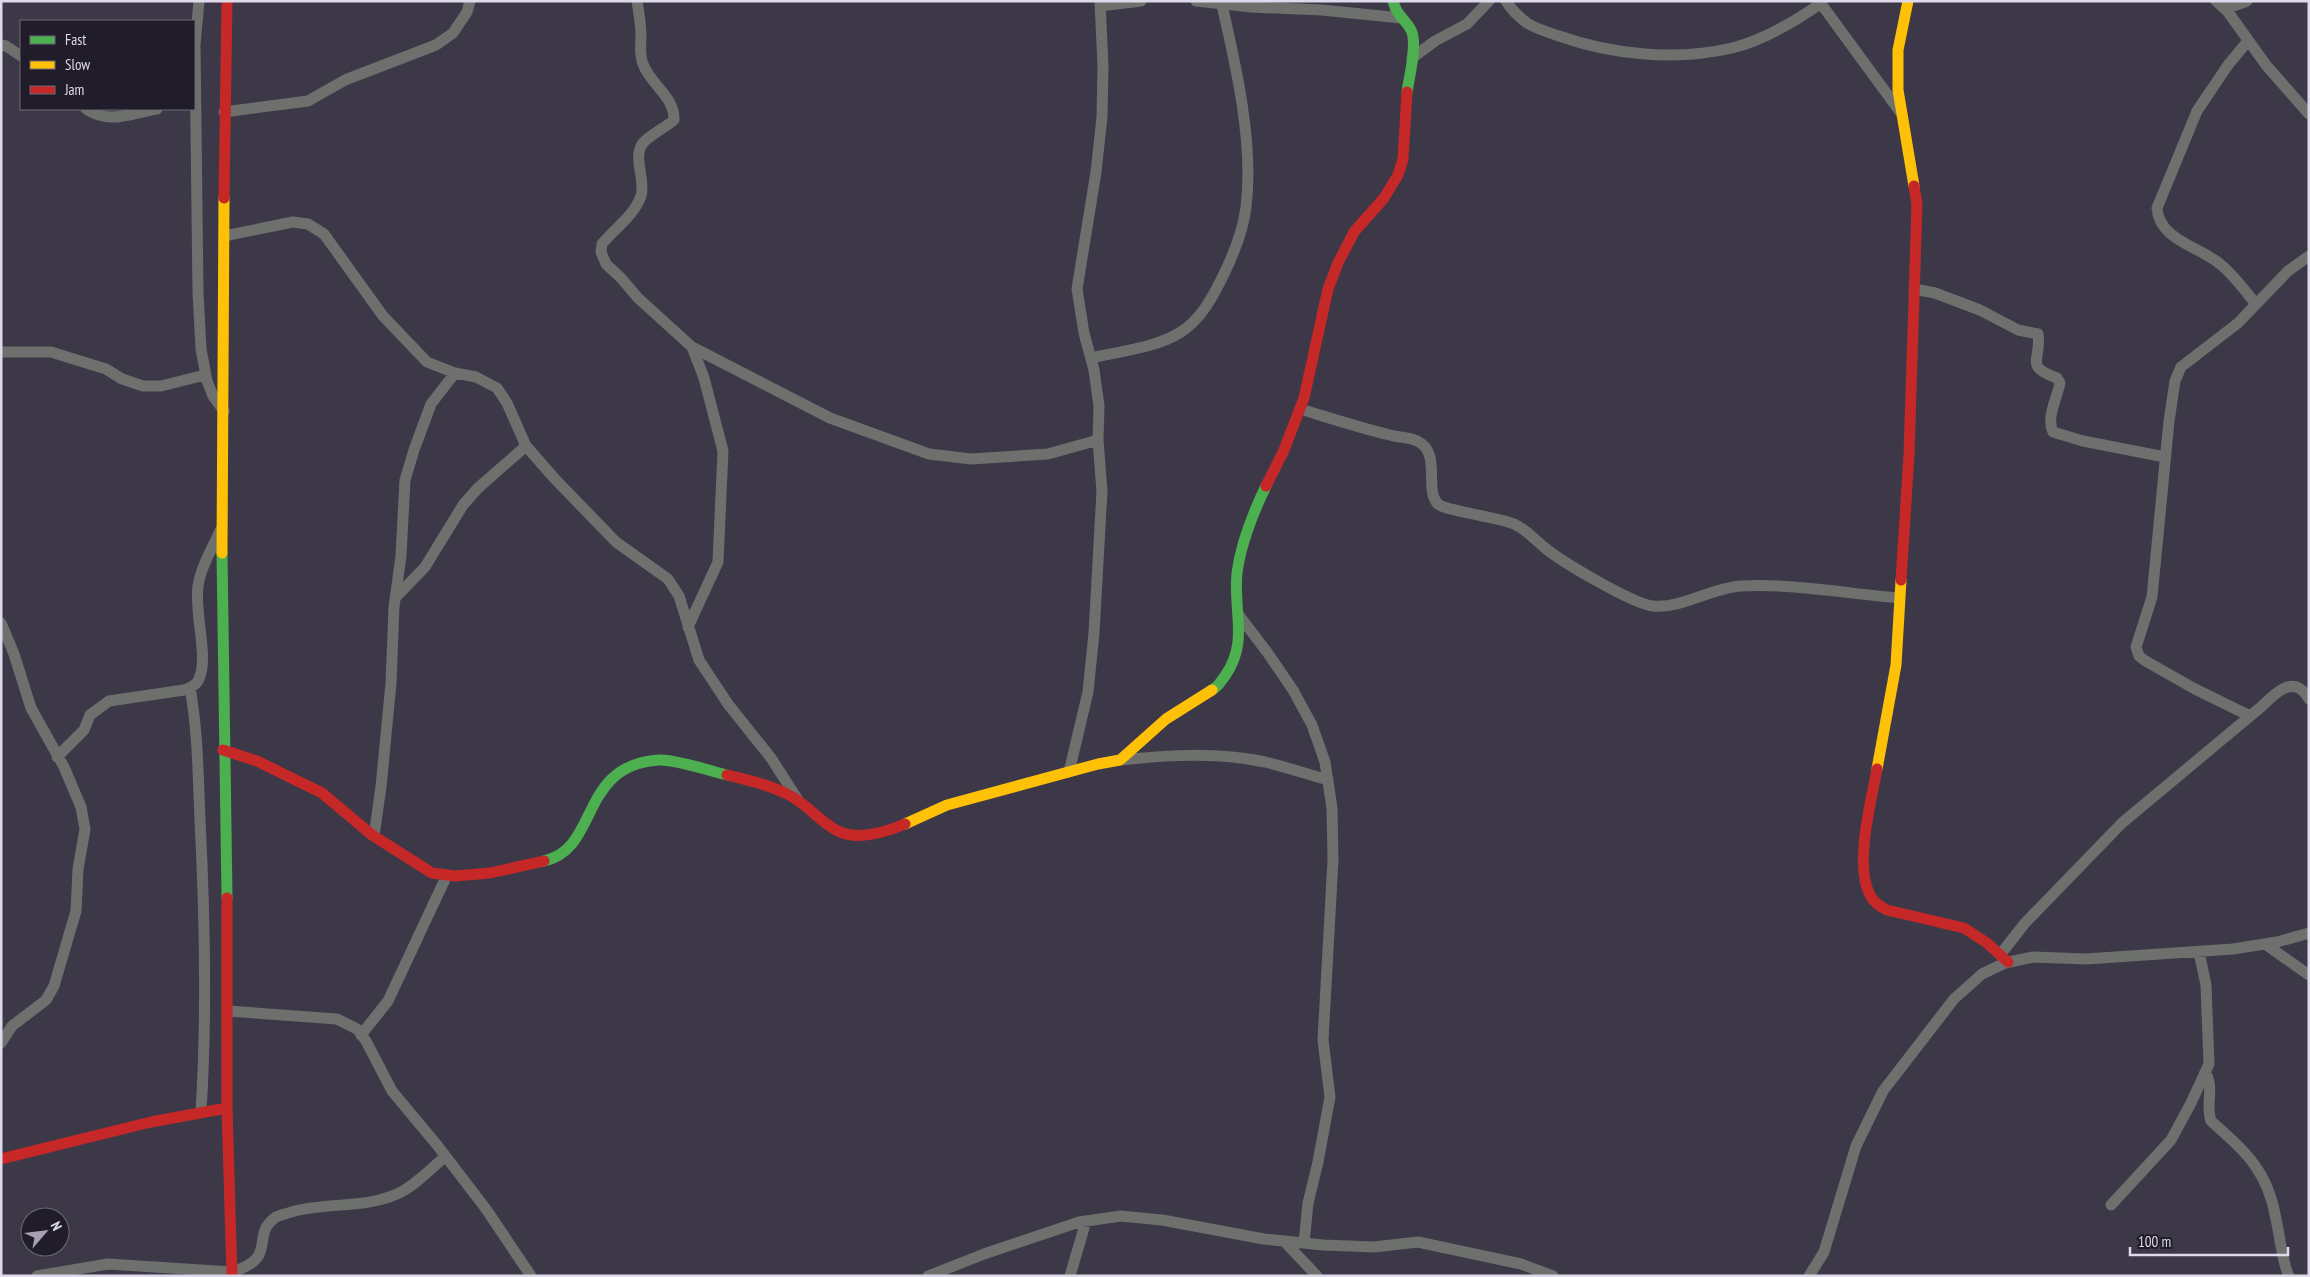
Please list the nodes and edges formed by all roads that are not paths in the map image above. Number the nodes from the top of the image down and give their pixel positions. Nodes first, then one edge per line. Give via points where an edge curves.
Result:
1 (199, 1) edge
2 (227, 1) edge
3 (470, 1) edge
4 (637, 1) edge
5 (1141, 1) edge
6 (1196, 1) edge
7 (1393, 1) edge
8 (1489, 1) edge
9 (1506, 1) edge
10 (1908, 1) edge
11 (2247, 1) edge
12 (1820, 2) edge
13 (1100, 4) edge
14 (1222, 5) junction
15 (2220, 5) edge
16 (1402, 18) junction
17 (2248, 41) junction
18 (1, 46) edge
19 (20, 55) edge
20 (1412, 58) junction
21 (195, 102) edge
22 (87, 110) edge
23 (151, 110) edge
24 (224, 112) junction
25 (1901, 113) junction
26 (2309, 114) edge
27 (224, 236) junction
28 (2309, 256) edge
29 (1914, 289) junction
30 (2256, 304) junction
31 (692, 347) junction
32 (1, 352) edge
33 (1091, 358) junction
34 (456, 373) junction
35 (205, 375) junction
36 (1300, 409) junction
37 (224, 411) junction
38 (1098, 440) junction
39 (526, 446) junction
40 (2165, 457) junction
41 (222, 528) junction
42 (396, 598) junction
43 (1899, 598) junction
44 (1236, 613) junction
45 (1, 623) edge
46 (688, 627) junction
47 (190, 688) junction
48 (2308, 696) edge
49 (2250, 716) junction
50 (223, 750) junction
51 (57, 757) junction
52 (1120, 760) junction
53 (1069, 772) junction
54 (1328, 780) junction
55 (799, 801) junction
56 (374, 836) junction
57 (447, 875) junction
58 (2309, 933) edge
59 (2265, 944) junction
60 (2199, 952) junction
61 (2004, 958) junction
62 (2309, 975) edge
63 (228, 1011) junction
64 (361, 1034) junction
65 (1, 1043) edge
66 (2205, 1072) junction
67 (227, 1108) junction
68 (201, 1112) junction
69 (446, 1157) junction
70 (1, 1159) edge
71 (2111, 1205) dead end
72 (1086, 1221) junction
73 (1284, 1241) junction
74 (1304, 1243) junction
75 (232, 1274) edge
76 (38, 1276) edge
77 (531, 1276) edge
78 (928, 1276) edge
79 (1070, 1276) edge
80 (1316, 1276) edge
81 (1553, 1276) edge
82 (1809, 1276) edge
83 (2288, 1276) edge

1 - 21 street
2 - 24 street
3 - 24 street via 467,12 453,33 436,45 345,80 308,101
4 - 31 street via 643,65 673,106 674,120 642,144 639,151 641,195 636,206 602,244 601,252 606,264 638,298
5 - 13 street
6 - 14 street
7 - 16 street
8 - 20 street via 1466,24
9 - 12 street via 1527,23 1563,38 1589,46 1673,56 1734,48 1788,26
10 - 25 street via 1898,50
11 - 15 street
12 - 25 street
13 - 33 street via 1102,117 1077,289
14 - 16 street
14 - 33 street via 1234,59 1248,170 1246,208 1235,252 1214,295 1182,332 1162,342
15 - 17 street
16 - 20 street via 1412,31
17 - 26 street
17 - 30 street via 2197,111 2157,208 2164,228 2220,264
18 - 19 street
20 - 36 street via 1405,103 1403,160 1384,198 1354,232 1338,263 1328,290
21 - 35 street via 199,301
22 - 23 street via 96,116 113,118
24 - 27 street
25 - 29 street via 1917,204
27 - 34 street via 294,222 308,224 324,234 362,289 402,338 427,362
27 - 37 street
28 - 30 street via 2288,271
29 - 40 street via 1935,293 1980,310 2018,330 2038,334 2036,364 2040,371 2057,378 2060,383 2050,418 2053,432 2076,440
29 - 43 street via 1909,456
30 - 40 street via 2238,323 2181,367 2175,381
31 - 38 street via 830,418 929,454 971,459 1048,454
31 - 46 street via 704,378 723,451 718,562
32 - 35 street via 51,352 106,369 142,386 161,386
33 - 38 street via 1099,406
34 - 39 street via 476,377 497,388
34 - 42 street via 432,404 405,480
35 - 37 street via 213,396
36 - 43 street via 1391,436 1418,440 1430,456 1438,504 1449,510 1514,524 1556,556 1637,601 1653,606 1679,604 1706,593 1741,586
36 - 44 street via 1243,542
37 - 41 street
38 - 53 street via 1102,491 1094,633 1088,692
39 - 42 street via 463,505 425,567
39 - 46 street via 616,542 668,579 679,596
40 - 49 street via 2152,597 2136,647 2144,660
41 - 47 street via 198,584 196,607 202,659 200,678
41 - 50 street
42 - 56 street via 391,682
43 - 61 street via 1896,665 1870,800 1862,861 1865,880 1876,904 1887,910 1964,928
44 - 52 street via 1240,631 1234,663 1216,688 1166,719
44 - 54 street via 1293,690 1312,725
45 - 51 street via 31,708
46 - 55 street via 699,660
47 - 51 street via 109,701 90,715 84,730
47 - 68 street via 199,761 203,872 205,1007
48 - 49 street via 2295,687 2284,688
49 - 61 street via 2122,822 2025,923
50 - 56 street via 257,761 322,793
50 - 63 street
51 - 65 street via 80,807 85,828 78,869 76,911 54,986 46,1000 12,1026
52 - 53 street
52 - 54 street via 1162,755 1216,756 1265,762
53 - 55 street via 947,805 883,832 852,835 838,831
54 - 74 street via 1333,860 1322,1040 1330,1097 1308,1203
55 - 57 street via 752,782 703,769 661,760 636,764 614,774 599,793 567,850 554,859 490,873
56 - 57 street via 432,873
57 - 64 street via 388,1001
58 - 59 street
59 - 60 street
59 - 62 street
60 - 61 street via 2086,959
60 - 66 street via 2206,985 2209,1028 2209,1064
61 - 82 street via 1954,999 1883,1091 1856,1146 1824,1252
63 - 64 street via 337,1018 348,1022
63 - 67 street
64 - 69 street via 392,1091
66 - 71 street via 2171,1140
66 - 83 street via 2210,1080 2208,1113 2211,1121 2256,1164 2266,1183 2275,1210
67 - 68 street
67 - 75 street
68 - 70 street
69 - 75 street via 397,1194 362,1204 302,1209 277,1216 263,1233 258,1260
69 - 77 street
72 - 73 street via 1121,1216 1162,1220
72 - 78 street
72 - 79 street
73 - 74 street
73 - 80 street
74 - 81 street via 1374,1247 1418,1242 1521,1264
75 - 76 street via 108,1264

